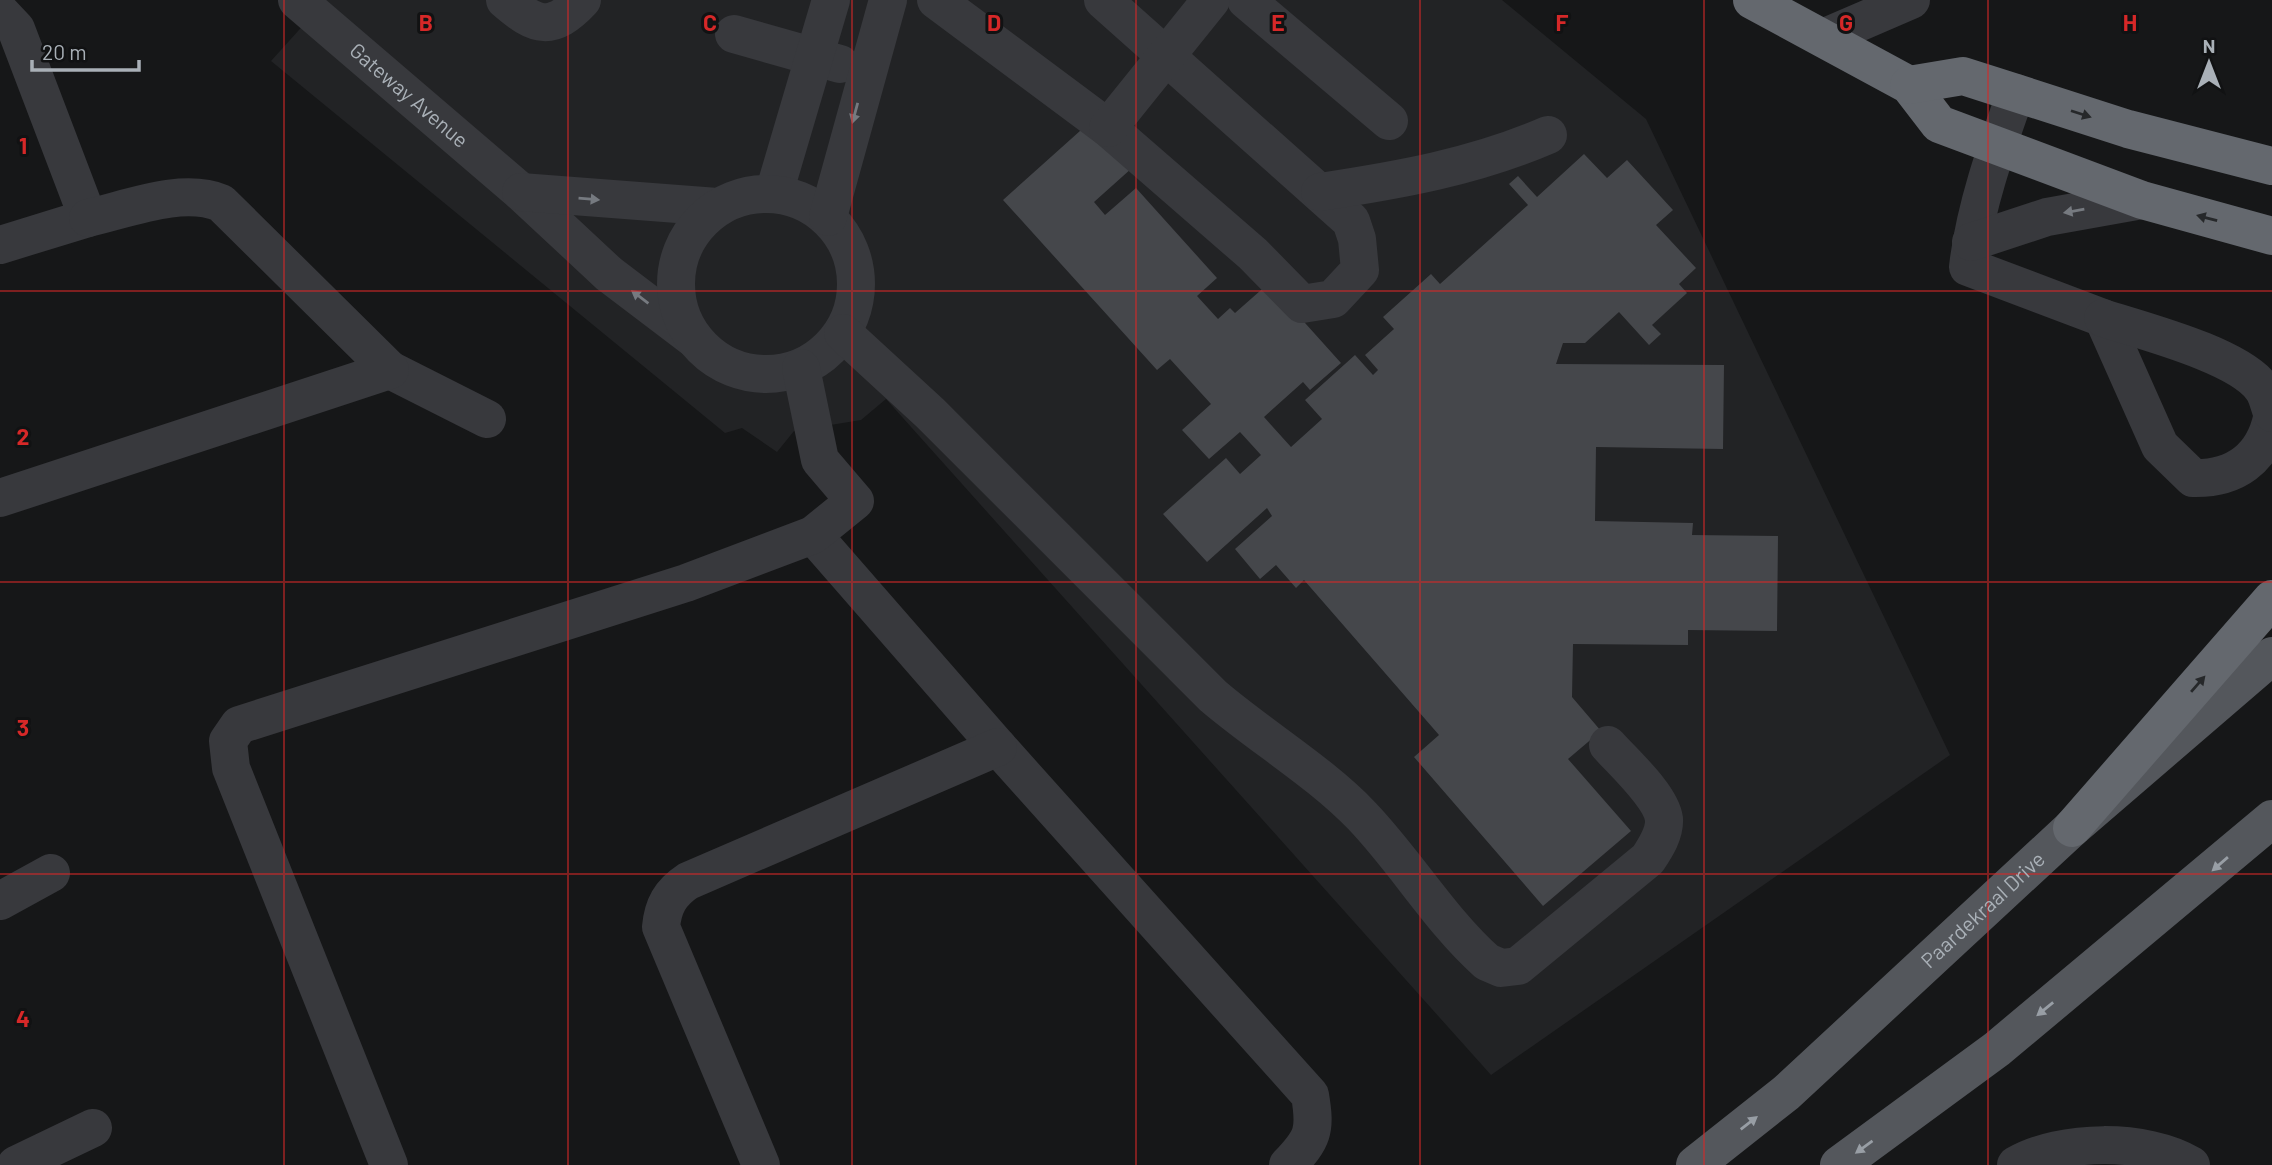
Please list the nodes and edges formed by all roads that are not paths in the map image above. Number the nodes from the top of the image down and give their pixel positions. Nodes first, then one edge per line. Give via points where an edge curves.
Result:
1 (297, 0) edge
2 (505, 0) edge
3 (582, 0) edge
4 (831, 0) edge
5 (888, 0) edge
6 (936, 0) edge
7 (1103, 0) edge
8 (1211, 0) edge
9 (1247, 0) edge
10 (1752, 0) edge
11 (1911, 0) edge
12 (0, 12) edge
13 (734, 34) dead end
14 (1822, 38) junction
15 (1167, 55) junction
16 (814, 57) junction
17 (866, 72) junction
18 (1909, 85) junction
19 (2016, 93) junction
20 (1389, 121) dead end
21 (1108, 128) junction
22 (1548, 135) dead end
23 (1997, 147) junction
24 (2272, 166) edge
25 (521, 191) junction
26 (1320, 192) junction
27 (774, 193) junction
28 (2142, 200) junction
29 (717, 208) junction
30 (828, 217) junction
31 (88, 218) junction
32 (2272, 236) edge
33 (1971, 242) junction
34 (0, 245) edge
35 (2103, 318) junction
36 (843, 333) junction
37 (694, 339) junction
38 (801, 368) junction
39 (390, 370) junction
40 (2272, 415) edge
41 (487, 419) dead end
42 (0, 498) edge
43 (813, 535) junction
44 (2272, 599) edge
45 (2272, 656) edge
46 (1608, 746) dead end
47 (998, 747) junction
48 (2272, 819) edge
49 (2072, 828) junction
50 (51, 873) dead end
51 (0, 901) edge
52 (93, 1128) dead end
53 (16, 1165) edge
54 (389, 1165) edge
55 (761, 1165) edge
56 (1288, 1165) edge
57 (1695, 1165) edge
58 (1839, 1165) edge
59 (2016, 1165) edge
60 (2191, 1165) edge

1 - 25 street, Gateway Avenue
2 - 3 street via 541,23 554,23
4 - 16 street
5 - 17 street
6 - 21 street
7 - 15 street
8 - 15 street
9 - 20 street
10 - 14 highway
11 - 14 street
12 - 31 street via 16,29
13 - 16 street
14 - 18 highway
15 - 21 street
15 - 26 street
16 - 17 street
16 - 27 street
17 -> 30 street
18 - 19 highway via 1964,76
18 - 23 highway via 1940,124
19 - 23 street
19 -> 24 highway via 2128,130
21 - 26 street via 1253,254 1303,304 1334,299 1360,270 1350,221
22 - 26 street via 1469,165
23 - 28 highway
23 - 33 street
25 -> 29 street
37 -> 25 street, Gateway Avenue via 610,274
27 - 29 street via 744,196
27 - 30 street via 803,200
32 -> 28 highway
28 -> 33 street via 2047,217
29 - 37 street via 694,228 680,254 675,283 680,313
30 - 36 street via 844,236 854,260 857,285
31 - 34 street
31 - 39 street via 182,197 208,197 221,203
33 - 35 street via 1968,267
35 - 40 street via 2192,347 2248,374 2263,389
35 - 40 street via 2161,446 2193,478 2231,473 2248,463 2262,447
36 - 38 street via 824,354
36 - 46 street via 930,413 1213,696 1335,789 1487,962 1501,968 1518,966 1648,859 1660,839 1664,819 1658,801
37 - 38 street via 716,359 743,371 773,374
38 - 43 street via 820,460 855,501
39 - 41 street
39 - 42 street
43 - 47 street
43 - 54 street via 686,583 239,725 228,741 231,768
49 -> 44 highway
45 - 49 main road, Paardekraal Drive
47 - 55 street via 688,881 669,898 661,928
47 - 56 street via 1310,1095 1315,1122 1312,1136
48 -> 58 main road via 1997,1049
57 -> 49 main road, Paardekraal Drive via 1786,1093
50 - 51 street
52 - 53 street
59 - 60 street via 2078,1146 2133,1146

